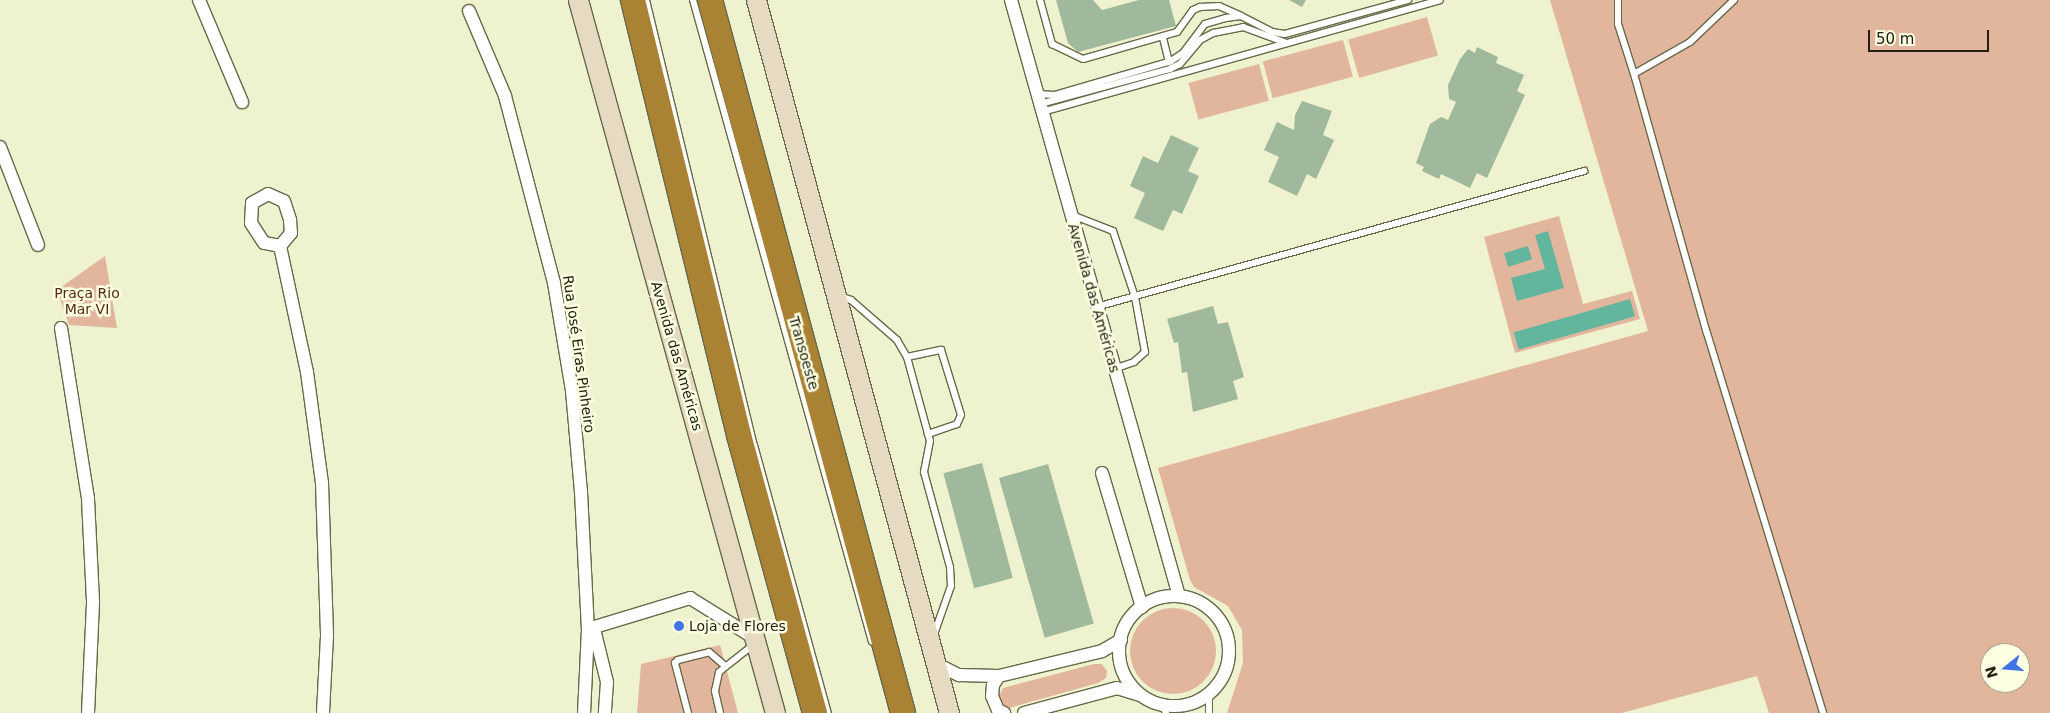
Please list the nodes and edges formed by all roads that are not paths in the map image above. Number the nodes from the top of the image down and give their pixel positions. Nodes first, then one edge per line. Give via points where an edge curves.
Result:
1 (199, 0) edge
2 (578, 0) edge
3 (633, 0) edge
4 (646, 0) edge
5 (693, 0) edge
6 (710, 0) edge
7 (756, 0) edge
8 (1012, 0) edge
9 (1040, 0) edge
10 (1408, 0) edge
11 (1440, 0) edge
12 (1618, 0) edge
13 (1734, 0) edge
14 (470, 11) dead end
15 (1241, 16) junction
16 (1163, 38) junction
17 (1286, 43) junction
18 (1169, 62) junction
19 (1634, 74) junction
20 (242, 102) dead end
21 (1040, 103) junction
22 (0, 147) edge
23 (1584, 171) dead end
24 (1070, 215) junction
25 (38, 245) dead end
26 (280, 246) dead end
27 (836, 295) junction
28 (1135, 297) junction
29 (1095, 307) junction
30 (61, 328) dead end
31 (907, 357) junction
32 (1114, 369) junction
33 (928, 434) junction
34 (1102, 472) dead end
35 (1179, 596) junction
36 (1142, 606) junction
37 (591, 629) junction
38 (1121, 640) junction
39 (756, 641) junction
40 (873, 646) dead end
41 (932, 654) junction
42 (724, 665) junction
43 (999, 676) junction
44 (1209, 694) junction
45 (1141, 695) junction
46 (1164, 709) edge
47 (88, 713) edge
48 (323, 713) edge
49 (584, 713) edge
50 (605, 713) edge
51 (688, 713) edge
52 (720, 713) edge
53 (775, 713) edge
54 (815, 713) edge
55 (828, 713) edge
56 (903, 713) edge
57 (948, 713) edge
58 (1004, 713) edge
59 (1024, 713) edge
60 (1209, 713) edge
61 (1823, 713) edge

1 - 20 street
2 - 39 main road, Avenida das Américas
3 - 54 highway via 739,435
4 - 55 lane via 754,444
5 - 40 lane, Transoeste
6 - 56 highway
7 - 27 main road
8 - 21 street, Avenida das Américas
9 - 16 lane via 1052,44 1072,56 1083,59
10 - 15 lane via 1285,34 1272,32
11 - 17 lane
12 - 19 lane via 1618,24
13 - 19 lane via 1690,42
14 - 37 street, Rua José Eiras Pinheiro via 505,96 554,283 572,391
15 - 16 lane via 1219,6 1200,7 1193,10 1178,32
15 - 18 lane via 1205,24 1183,52
16 - 18 lane
17 - 21 lane
17 - 21 lane via 1243,27 1214,33 1200,40 1180,64 1170,69
18 - 21 lane via 1055,95
19 - 61 lane via 1707,333
21 - 24 street, Avenida das Américas
22 - 25 street
23 - 28 lane
24 - 28 lane via 1112,230
24 - 29 street, Avenida das Américas
26 - 48 street via 307,372 322,483 327,636
27 - 31 lane via 851,300 897,340
27 - 41 main road
28 - 29 lane
28 - 32 lane via 1145,352 1134,362
29 - 32 street, Avenida das Américas
30 - 47 street via 88,499 93,602
31 - 33 lane
31 - 33 lane via 941,350 961,415 957,424
32 - 35 street, Avenida das Américas
33 - 41 lane via 924,472 950,567 951,586
34 - 36 street
35 - 36 street via 1166,596
35 - 44 street via 1197,601 1212,611 1228,642 1223,677
36 - 38 street via 1132,616
37 - 39 street via 690,598
37 - 49 street, Rua José Eiras Pinheiro
37 - 50 street via 607,682
38 - 43 street via 1102,651
38 - 45 street via 1123,670
39 - 42 lane
39 - 53 main road, Avenida das Américas
41 - 43 street via 959,675
41 - 57 main road
42 - 51 lane via 709,652 675,663
42 - 52 lane via 715,691
43 - 58 street via 992,696 998,710
44 - 46 street
44 - 60 lane
45 - 46 street
45 - 59 street via 1117,688

